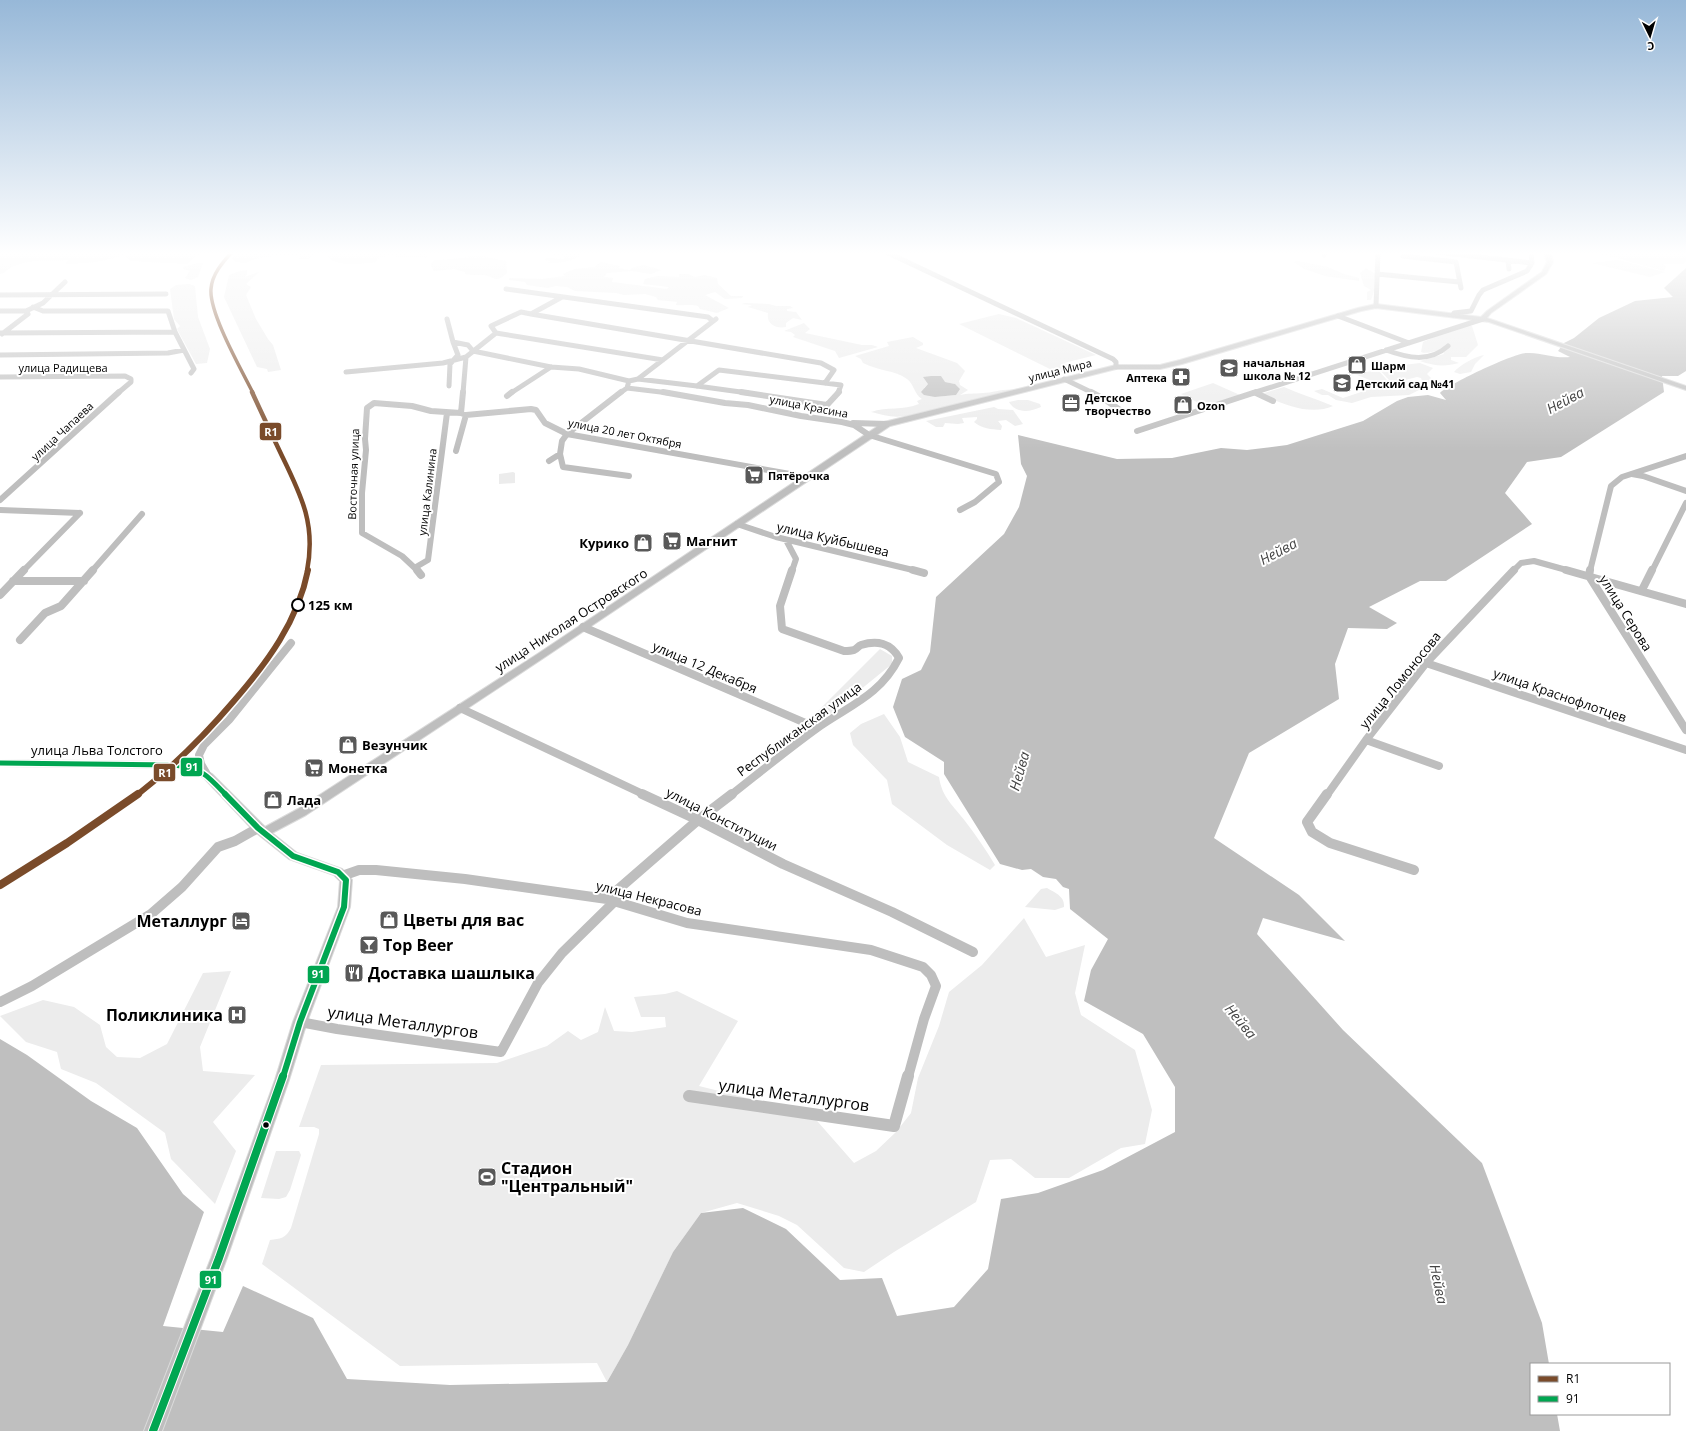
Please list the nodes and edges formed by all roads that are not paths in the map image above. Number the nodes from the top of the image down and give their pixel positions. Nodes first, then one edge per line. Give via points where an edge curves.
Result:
1 (22, 319) edge
2 (171, 319) edge
3 (447, 319) dead end
4 (506, 319) edge
5 (559, 319) edge
6 (712, 319) edge
7 (1028, 319) edge
8 (1329, 319) edge
9 (1345, 319) edge
10 (1484, 319) joint
11 (175, 332) junction
12 (496, 333) junction
13 (1, 334) edge
14 (687, 341) junction
15 (453, 342) junction
16 (1409, 343) junction
17 (1448, 346) dead end
18 (184, 350) junction
19 (1386, 350) junction
20 (473, 352) junction
21 (0, 355) edge
22 (466, 358) junction
23 (454, 360) junction
24 (663, 360) junction
25 (551, 366) junction
26 (1116, 367) junction
27 (346, 372) dead end
28 (191, 373) dead end
29 (126, 376) joint
30 (0, 377) edge
31 (638, 379) junction
32 (1064, 379) junction
33 (629, 381) junction
34 (826, 383) junction
35 (449, 386) dead end
36 (696, 387) junction
37 (627, 388) junction
38 (1686, 388) edge
39 (1256, 393) junction
40 (508, 396) dead end
41 (1273, 401) dead end
42 (374, 403) joint
43 (1123, 412) dead end
44 (447, 413) junction
45 (464, 414) junction
46 (848, 423) junction
47 (887, 424) junction
48 (1137, 431) dead end
49 (567, 434) junction
50 (869, 435) junction
51 (456, 451) dead end
52 (560, 454) junction
53 (1686, 456) edge
54 (549, 461) dead end
55 (1632, 474) junction
56 (629, 476) dead end
57 (807, 477) junction
58 (1686, 491) edge
59 (0, 500) edge
60 (1686, 503) edge
61 (0, 510) edge
62 (960, 510) dead end
63 (142, 514) dead end
64 (737, 524) junction
65 (786, 540) junction
66 (416, 567) junction
67 (924, 573) dead end
68 (421, 574) dead end
69 (1589, 576) junction
70 (13, 581) junction
71 (84, 581) junction
72 (1642, 590) junction
73 (0, 595) edge
74 (1686, 604) edge
75 (583, 627) junction
76 (20, 640) dead end
77 (290, 643) dead end
78 (1426, 663) junction
79 (460, 708) junction
80 (818, 728) junction
81 (1686, 730) edge
82 (1366, 740) junction
83 (1686, 750) edge
84 (0, 763) edge
85 (1439, 766) dead end
86 (208, 776) junction
87 (698, 820) junction
88 (261, 830) junction
89 (1414, 870) dead end
90 (342, 876) junction
91 (611, 900) junction
92 (973, 952) dead end
93 (0, 1002) edge
94 (300, 1022) junction
95 (502, 1052) joint
96 (689, 1096) dead end
97 (894, 1126) joint
98 (153, 1431) edge

1 - 13 street
2 - 11 street
3 - 15 street
4 - 12 street via 490,326
5 - 14 street
6 - 14 street via 714,320
7 - 26 street via 1113,359
8 - 26 main road, улица Мира via 1175,364 1160,367
9 - 16 street
10 - 16 street
10 - 38 main road
11 - 13 street
11 - 18 street
12 - 20 street
12 - 24 street
14 - 24 street
14 - 34 street via 821,363 834,370
15 - 20 street via 464,343
15 - 23 street via 458,355
16 - 19 street
17 - 19 street via 1443,352 1417,359
18 - 21 street via 168,353
18 - 28 street via 194,369
19 - 39 street
20 - 22 street
20 - 25 street
22 - 23 street
22 - 45 street, улица Калинина
23 - 27 street
23 - 35 street via 450,364
24 - 31 street
25 - 33 street via 579,369
25 - 40 street
26 - 32 main road, улица Мира
29 - 30 street, улица Радищева
29 - 59 street, улица Чапаева via 131,382
31 - 33 street
31 - 36 street, улица Красина
32 - 43 street via 1104,399
32 - 47 main road, улица Мира
33 - 37 street
34 - 36 street via 719,370
34 - 36 street, улица Красина via 841,385 837,396 827,405
37 - 46 street, улица Красина via 725,403 748,404
37 - 49 street
39 - 41 street
39 - 48 street
42 - 44 street, улица 20 лет Октября via 412,406
42 - 66 street, Восточная улица via 367,408 362,534
44 - 45 street, улица 20 лет Октября
44 - 66 street, улица Калинина via 428,560
45 - 49 street, улица 20 лет Октября via 531,409 536,410 545,423
45 - 51 street, улица Калинина
46 - 47 street
46 - 50 street, улица Красина
47 - 50 main road, улица Николая Островского
49 - 52 street via 562,441
49 - 57 street, улица 20 лет Октября
50 - 57 main road, улица Николая Островского
50 - 62 street, улица Красина via 996,474 1000,482
52 - 54 street
52 - 56 street via 562,467
53 - 55 street, улица Серова
55 - 58 street
55 - 69 street, улица Серова via 1620,478 1611,486
57 - 64 main road, улица Николая Островского
60 - 72 street
61 - 70 street via 80,513
63 - 71 street
64 - 65 street, улица Куйбышева via 758,533
64 - 75 main road, улица Николая Островского
65 - 67 street, улица Куйбышева
65 - 80 street, Республиканская улица via 796,559 780,606 782,629 844,651 854,650 858,645 873,642 888,644 899,658 896,667 875,690 839,717
66 - 68 street
69 - 72 street
69 - 78 street, улица Ломоносова via 1534,561 1522,563
69 - 81 street, улица Серова
70 - 71 street
70 - 73 street
71 - 76 street via 61,606 45,613
72 - 74 street
75 - 79 main road, улица Николая Островского
75 - 80 street, улица 12 Декабря
77 - 86 street via 229,720 204,745 199,755
78 - 82 street, улица Ломоносова
78 - 83 street, улица Краснофлотцев
79 - 87 street, улица Конституции
79 - 88 main road, улица Николая Островского via 302,812
80 - 87 street, Республиканская улица
82 - 85 street
82 - 89 street, улица Ломоносова via 1307,822 1312,832 1330,843
84 - 86 main road, улица Льва Толстого via 174,764 192,767
86 - 88 main road, улица Льва Толстого
87 - 91 street, Республиканская улица
87 - 92 street, улица Конституции via 783,864 892,912
88 - 90 main road, улица Льва Толстого via 293,856 338,872
88 - 93 street via 218,847 182,887 151,914 32,986
90 - 91 street, улица Некрасова via 359,870 376,870
90 - 94 main road via 346,880 344,908
91 - 95 street, Республиканская улица via 538,983
91 - 97 street, улица Некрасова via 687,923 871,950 923,967 931,975 936,986 924,1019
94 - 95 street, улица Металлургов
94 - 98 main road via 219,1258
96 - 97 street, улица Металлургов

